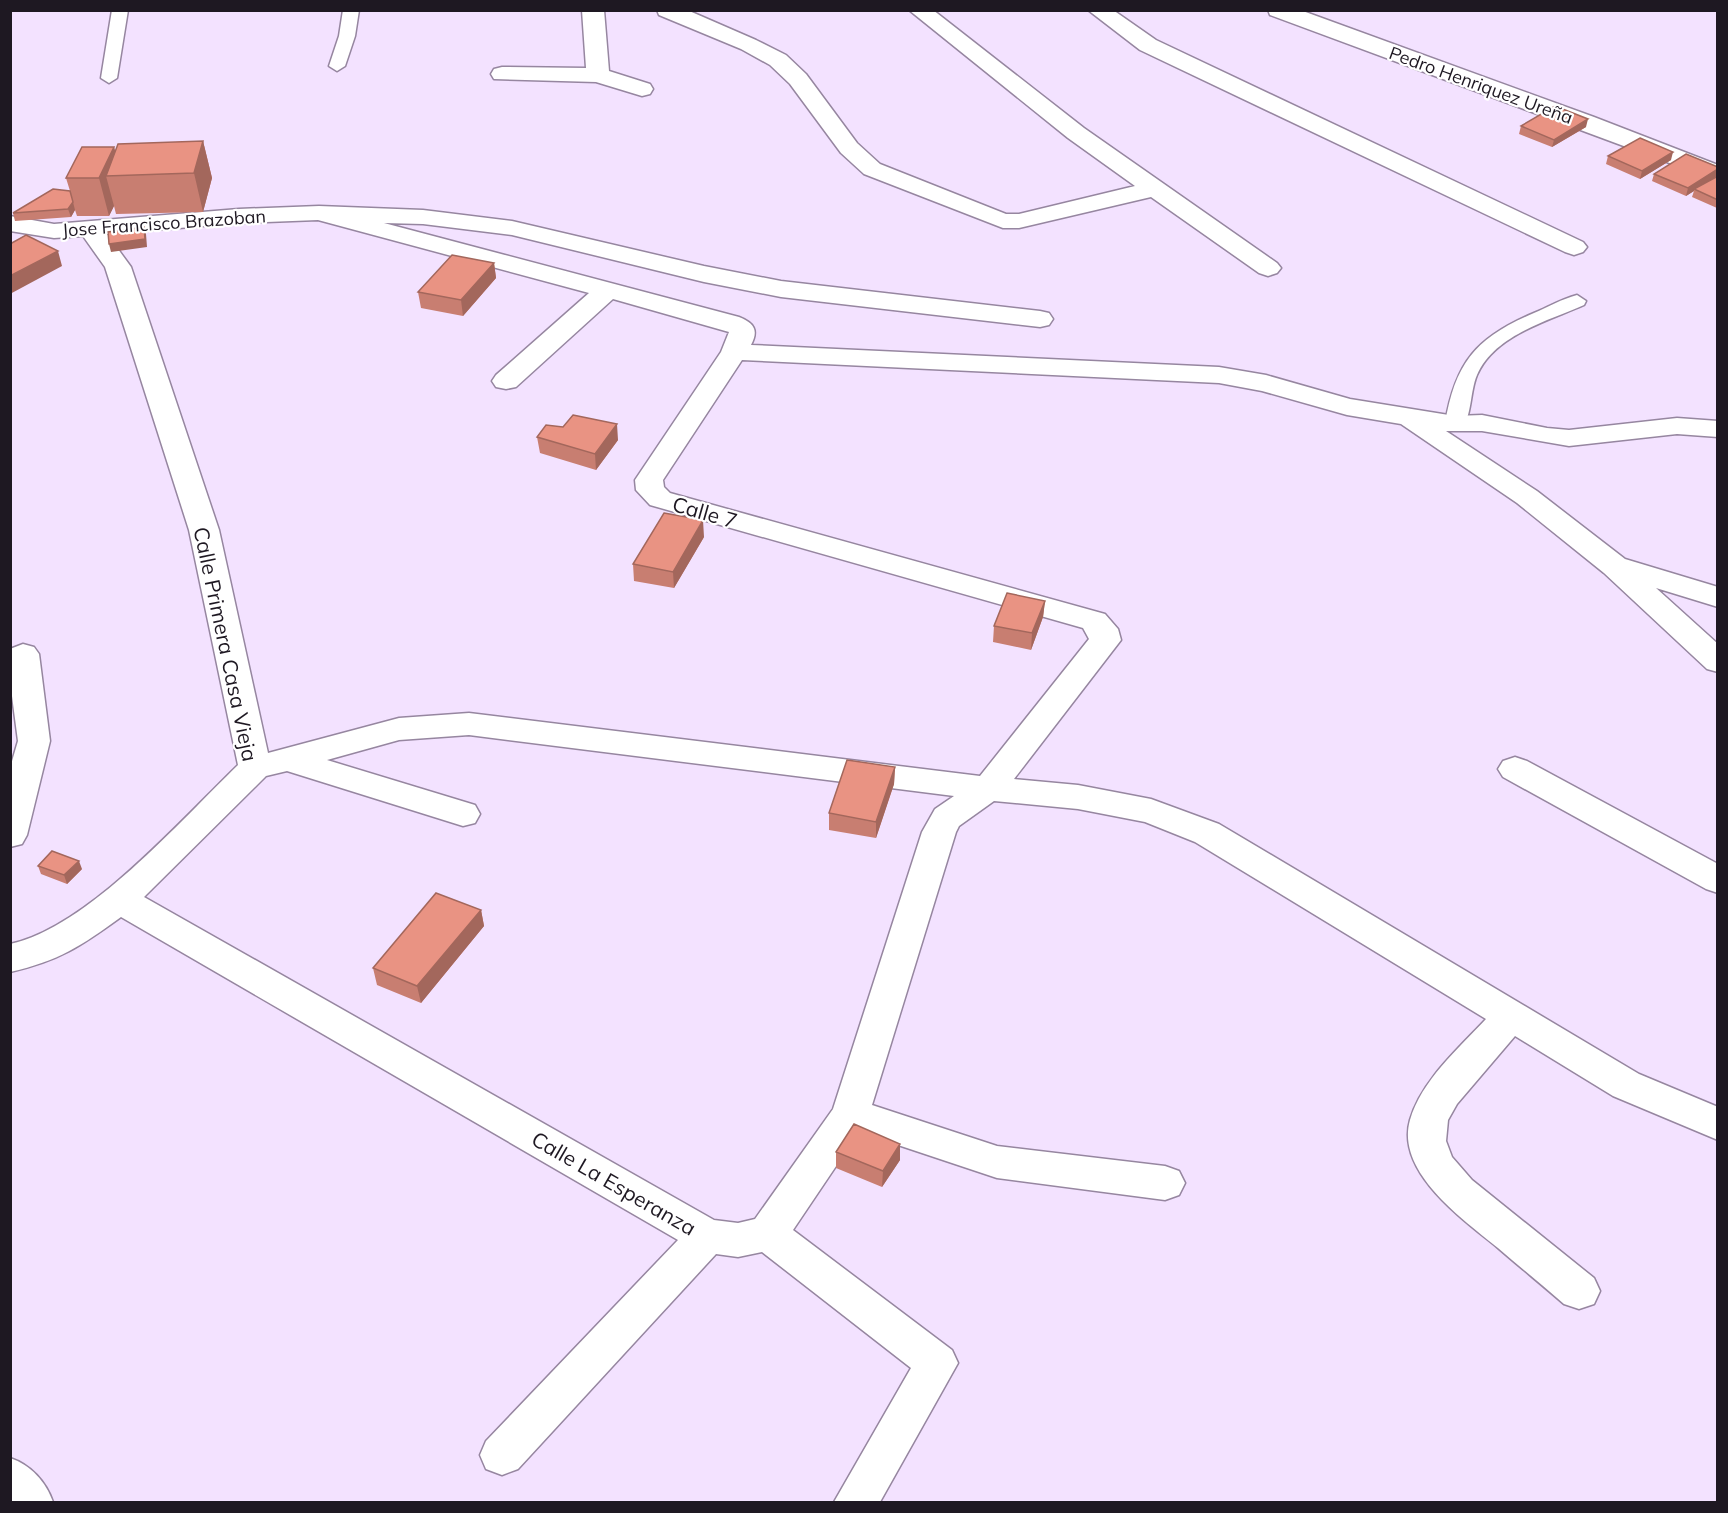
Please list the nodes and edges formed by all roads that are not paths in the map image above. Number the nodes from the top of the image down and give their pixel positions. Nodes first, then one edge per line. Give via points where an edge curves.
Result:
1 (120, 10) edge
2 (351, 10) edge
3 (593, 10) edge
4 (667, 10) edge
5 (919, 10) edge
6 (1098, 10) edge
7 (1278, 10) edge
8 (337, 66) dead end
9 (502, 74) dead end
10 (598, 75) junction
11 (110, 78) dead end
12 (642, 89) dead end
13 (1718, 174) edge
14 (1152, 189) junction
15 (319, 213) junction
16 (10, 223) edge
17 (90, 228) junction
18 (1574, 247) dead end
19 (1268, 268) dead end
20 (609, 289) junction
21 (1577, 301) dead end
22 (1040, 319) dead end
23 (734, 352) junction
24 (506, 381) dead end
25 (1401, 415) junction
26 (1455, 423) junction
27 (1718, 429) edge
28 (1614, 566) junction
29 (1718, 597) edge
30 (23, 654) dead end
31 (1718, 662) edge
32 (287, 759) junction
33 (255, 768) junction
34 (1515, 769) dead end
35 (988, 789) junction
36 (464, 814) dead end
37 (10, 835) edge
38 (1718, 880) edge
39 (120, 900) junction
40 (10, 958) edge
41 (1510, 1016) junction
42 (850, 1114) junction
43 (1718, 1124) edge
44 (1165, 1183) dead end
45 (768, 1234) junction
46 (707, 1236) junction
47 (1579, 1291) dead end
48 (502, 1455) dead end
49 (10, 1478) edge
50 (31, 1503) edge
51 (856, 1503) edge

1 - 11 lane
2 - 8 lane
3 - 10 street
4 - 14 street via 786,66 857,159 872,169 1003,221 1018,221
5 - 14 street
6 - 18 street via 1148,45
7 - 13 street, Pedro Henriquez Ureña
9 - 10 street
10 - 12 street
14 - 19 street
15 - 17 street, Jose Francisco Brazoban
15 - 20 street, Calle 7
15 - 22 street via 472,222 781,289
16 - 17 street, Jose Francisco Brazoban via 54,231
17 - 33 street, Calle Primera Casa Vieja via 118,267 204,530
20 - 23 street, Calle 7 via 742,328
20 - 24 street
21 - 26 lane via 1512,330 1485,347 1466,374
23 - 25 street via 1219,375 1347,407
23 - 35 street, Calle 7 via 649,480 650,490 660,499 1094,621 1102,629 1105,640
25 - 26 street
25 - 28 street via 1527,497
26 - 27 street via 1482,423 1569,438 1677,426
28 - 29 street
28 - 31 street
30 - 37 street via 34,741
32 - 33 street
32 - 35 street via 399,729 469,724
32 - 36 street
33 - 39 street, Calle Primera Casa Vieja
34 - 38 street
35 - 41 street via 1120,805 1207,833
35 - 42 street via 947,818 939,832
39 - 40 street, Calle Primera Casa Vieja via 48,947
39 - 46 street, Calle La Esperanza
41 - 43 street via 1626,1085
41 - 47 street via 1443,1093 1430,1120 1427,1141 1436,1165 1458,1192
42 - 44 street via 997,1162
42 - 45 street
45 - 46 street, Calle La Esperanza via 738,1240
45 - 51 street via 937,1363
46 - 48 street
49 - 50 street

